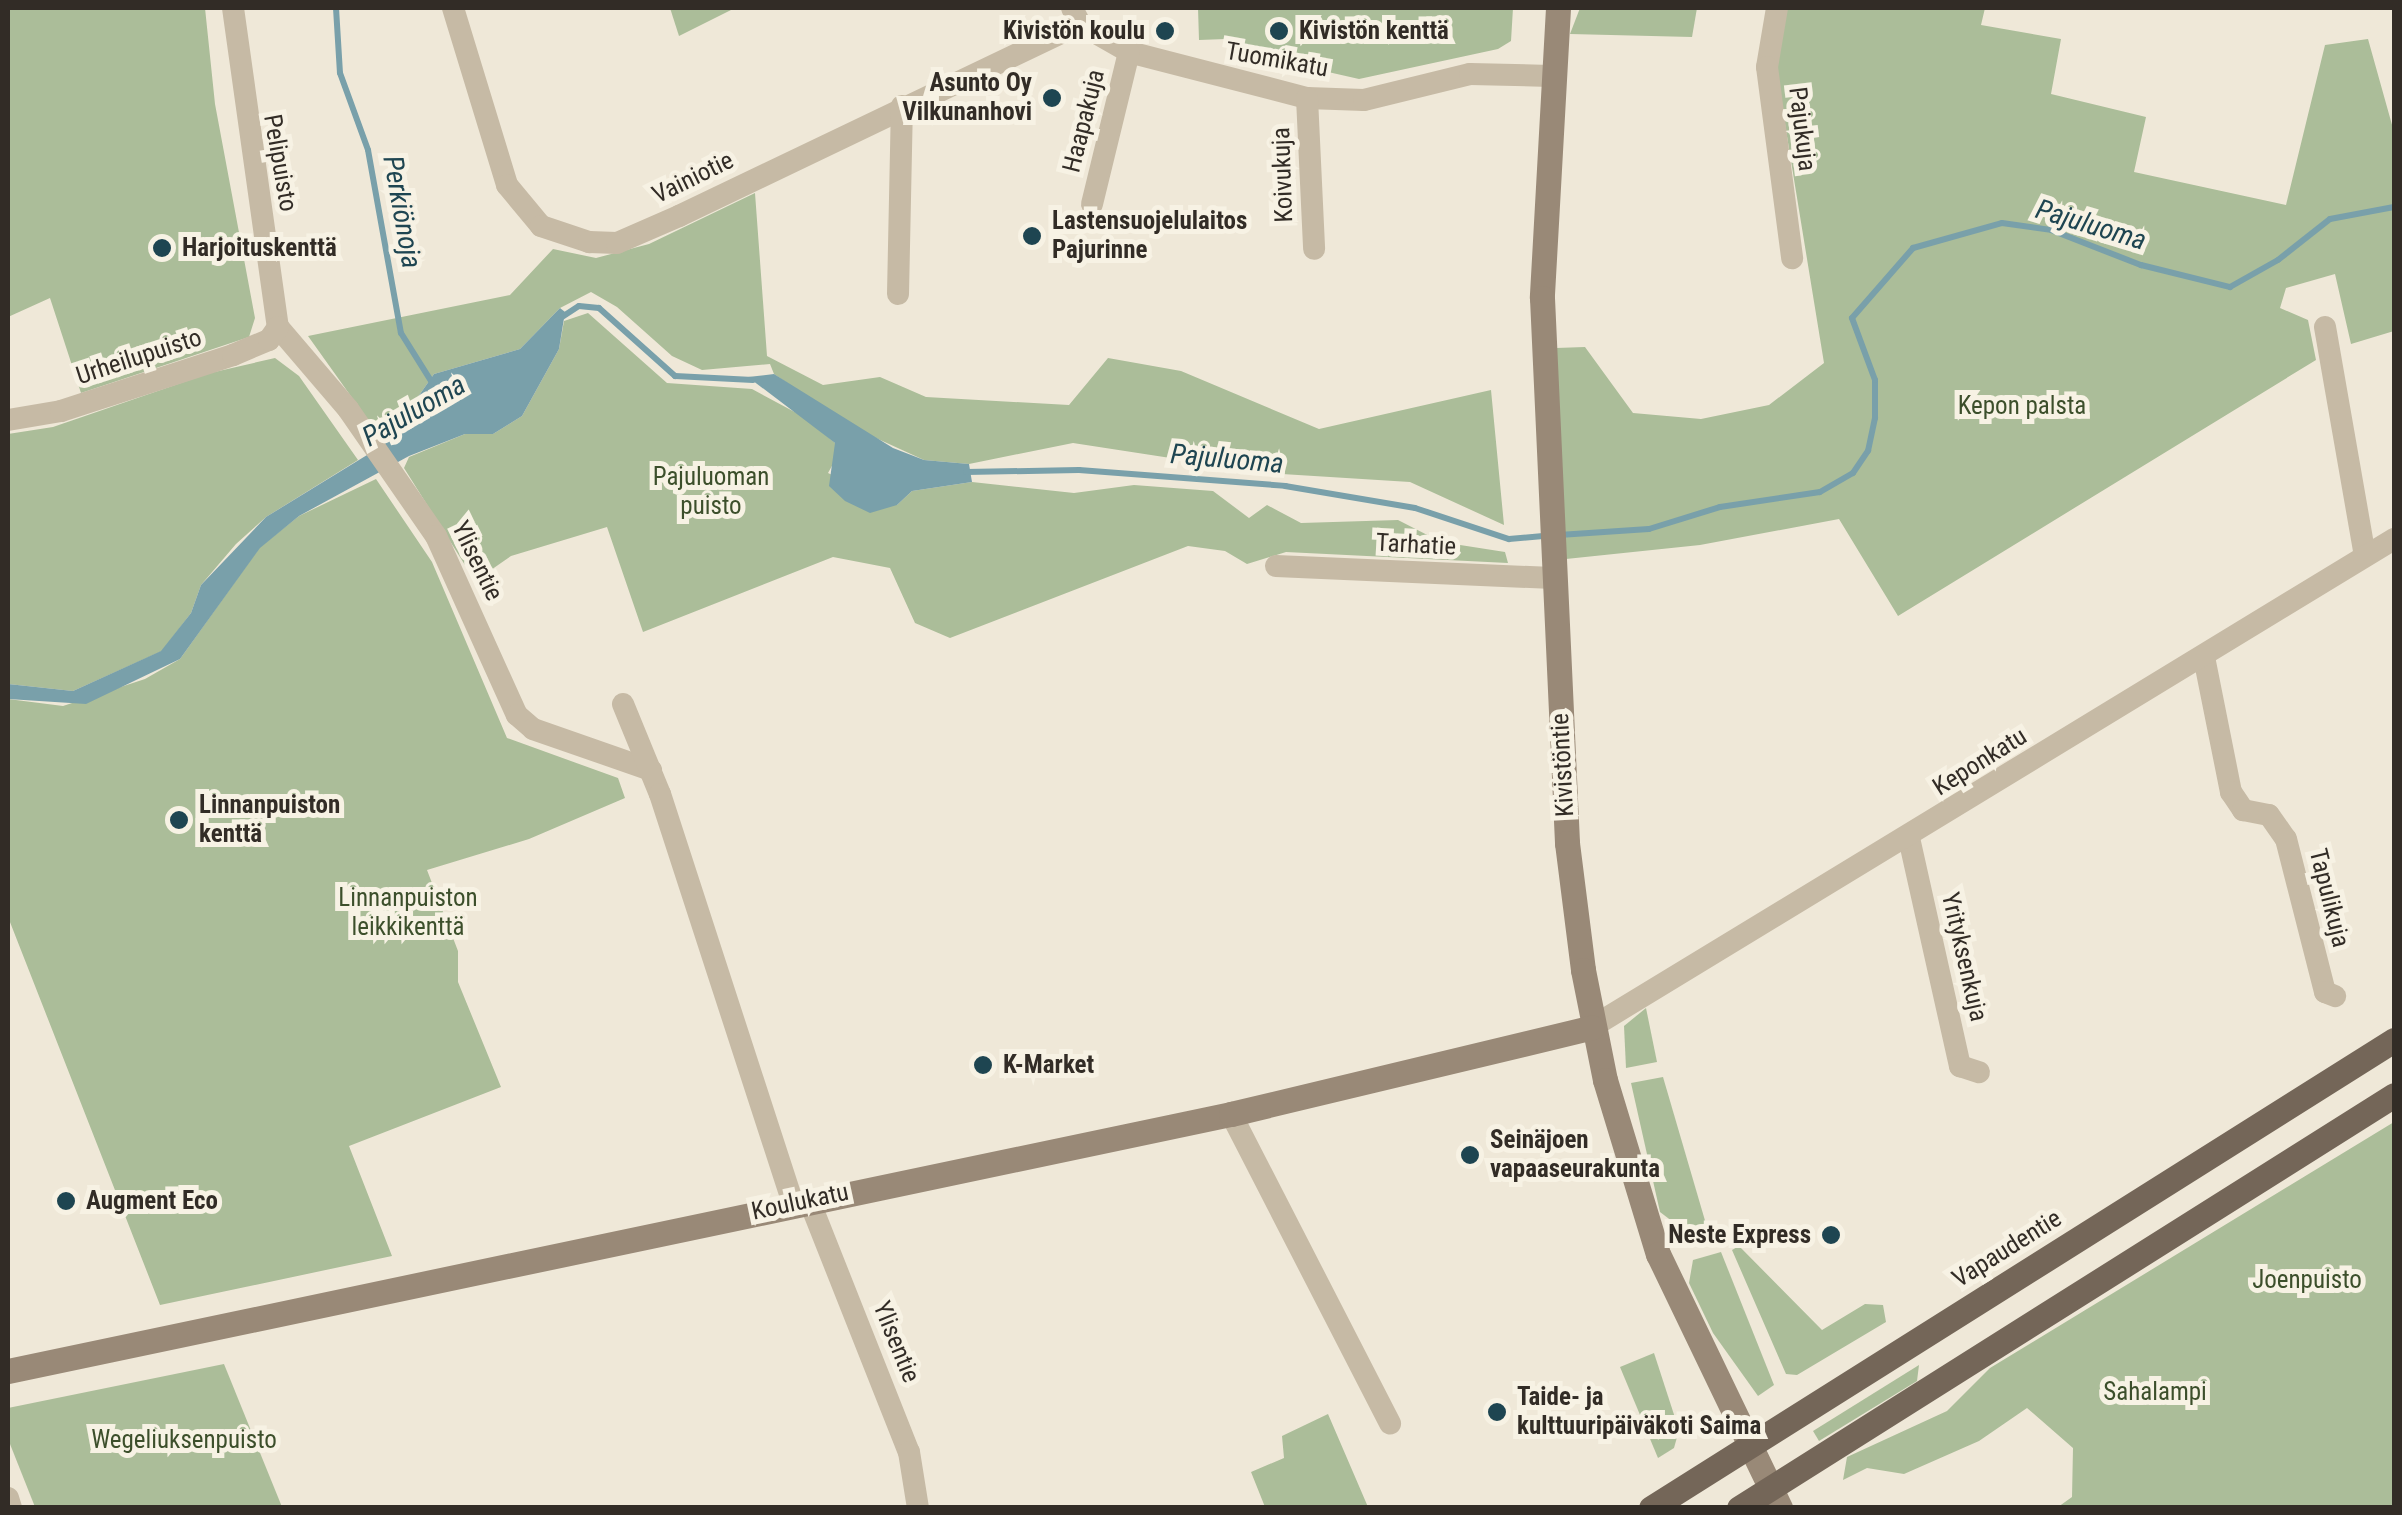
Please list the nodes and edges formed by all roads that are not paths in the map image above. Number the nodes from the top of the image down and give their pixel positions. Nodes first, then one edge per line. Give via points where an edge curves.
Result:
1 (232, 8) edge
2 (453, 8) edge
3 (1558, 8) edge
4 (1777, 8) edge
5 (1076, 16) edge
6 (1129, 52) junction
7 (1551, 76) junction
8 (1307, 98) junction
9 (902, 106) junction
10 (1092, 204) dead end
11 (1314, 250) dead end
12 (1792, 258) dead end
13 (898, 294) dead end
14 (278, 326) junction
15 (2325, 327) dead end
16 (8, 420) edge
17 (2394, 539) edge
18 (2366, 556) junction
19 (1276, 566) dead end
20 (1552, 568) junction
21 (2204, 657) junction
22 (624, 704) dead end
23 (651, 770) junction
24 (1910, 838) junction
25 (2336, 996) dead end
26 (1592, 1028) junction
27 (2394, 1040) edge
28 (1979, 1072) dead end
29 (2394, 1096) edge
30 (1231, 1114) junction
31 (801, 1202) junction
32 (8, 1371) edge
33 (1390, 1424) dead end
34 (1751, 1447) junction
35 (1775, 1497) edge
36 (8, 1498) edge
37 (12, 1508) edge
38 (918, 1508) edge
39 (1651, 1508) edge
40 (1738, 1508) edge

1 - 14 street, Pelipuisto
2 - 9 street, Vainiotie via 507,185 541,226 590,242 617,243 663,223
3 - 7 street, Kivistöntie
4 - 12 street, Pajukuja via 1766,67
5 - 6 street, Tuomikatu
5 - 9 street, Vainiotie
6 - 8 street, Tuomikatu
6 - 10 street, Haapakuja
7 - 8 street, Tuomikatu via 1470,74 1364,100
7 - 20 street, Kivistöntie via 1542,298
8 - 11 street, Koivukuja
9 - 13 street
14 - 16 street, Urheilupuisto via 268,340 216,360
14 - 23 street, Ylisentie via 395,474 460,582 517,715 532,729
15 - 18 street
17 - 18 street, Keponkatu
18 - 21 street, Keponkatu
19 - 20 street, Tarhatie
20 - 26 street, Kivistöntie via 1568,843
21 - 24 street, Keponkatu
21 - 25 street, Tapulikuja via 2231,792 2243,810 2269,814 2286,839 2325,992
22 - 23 street, Ylisentie
23 - 31 street, Ylisentie
24 - 26 street, Keponkatu
24 - 28 street, Yrityksenkuja via 1960,1066
26 - 30 street, Koulukatu
26 - 34 street, Kivistöntie via 1658,1254
27 - 34 main road, Vapaudentie
29 - 35 main road
30 - 31 street, Koulukatu
30 - 33 street
31 - 32 street, Koulukatu
31 - 38 street, Ylisentie via 909,1452
34 - 35 street, Kivistöntie
34 - 39 main road, Vapaudentie
35 - 40 main road
36 - 37 street

